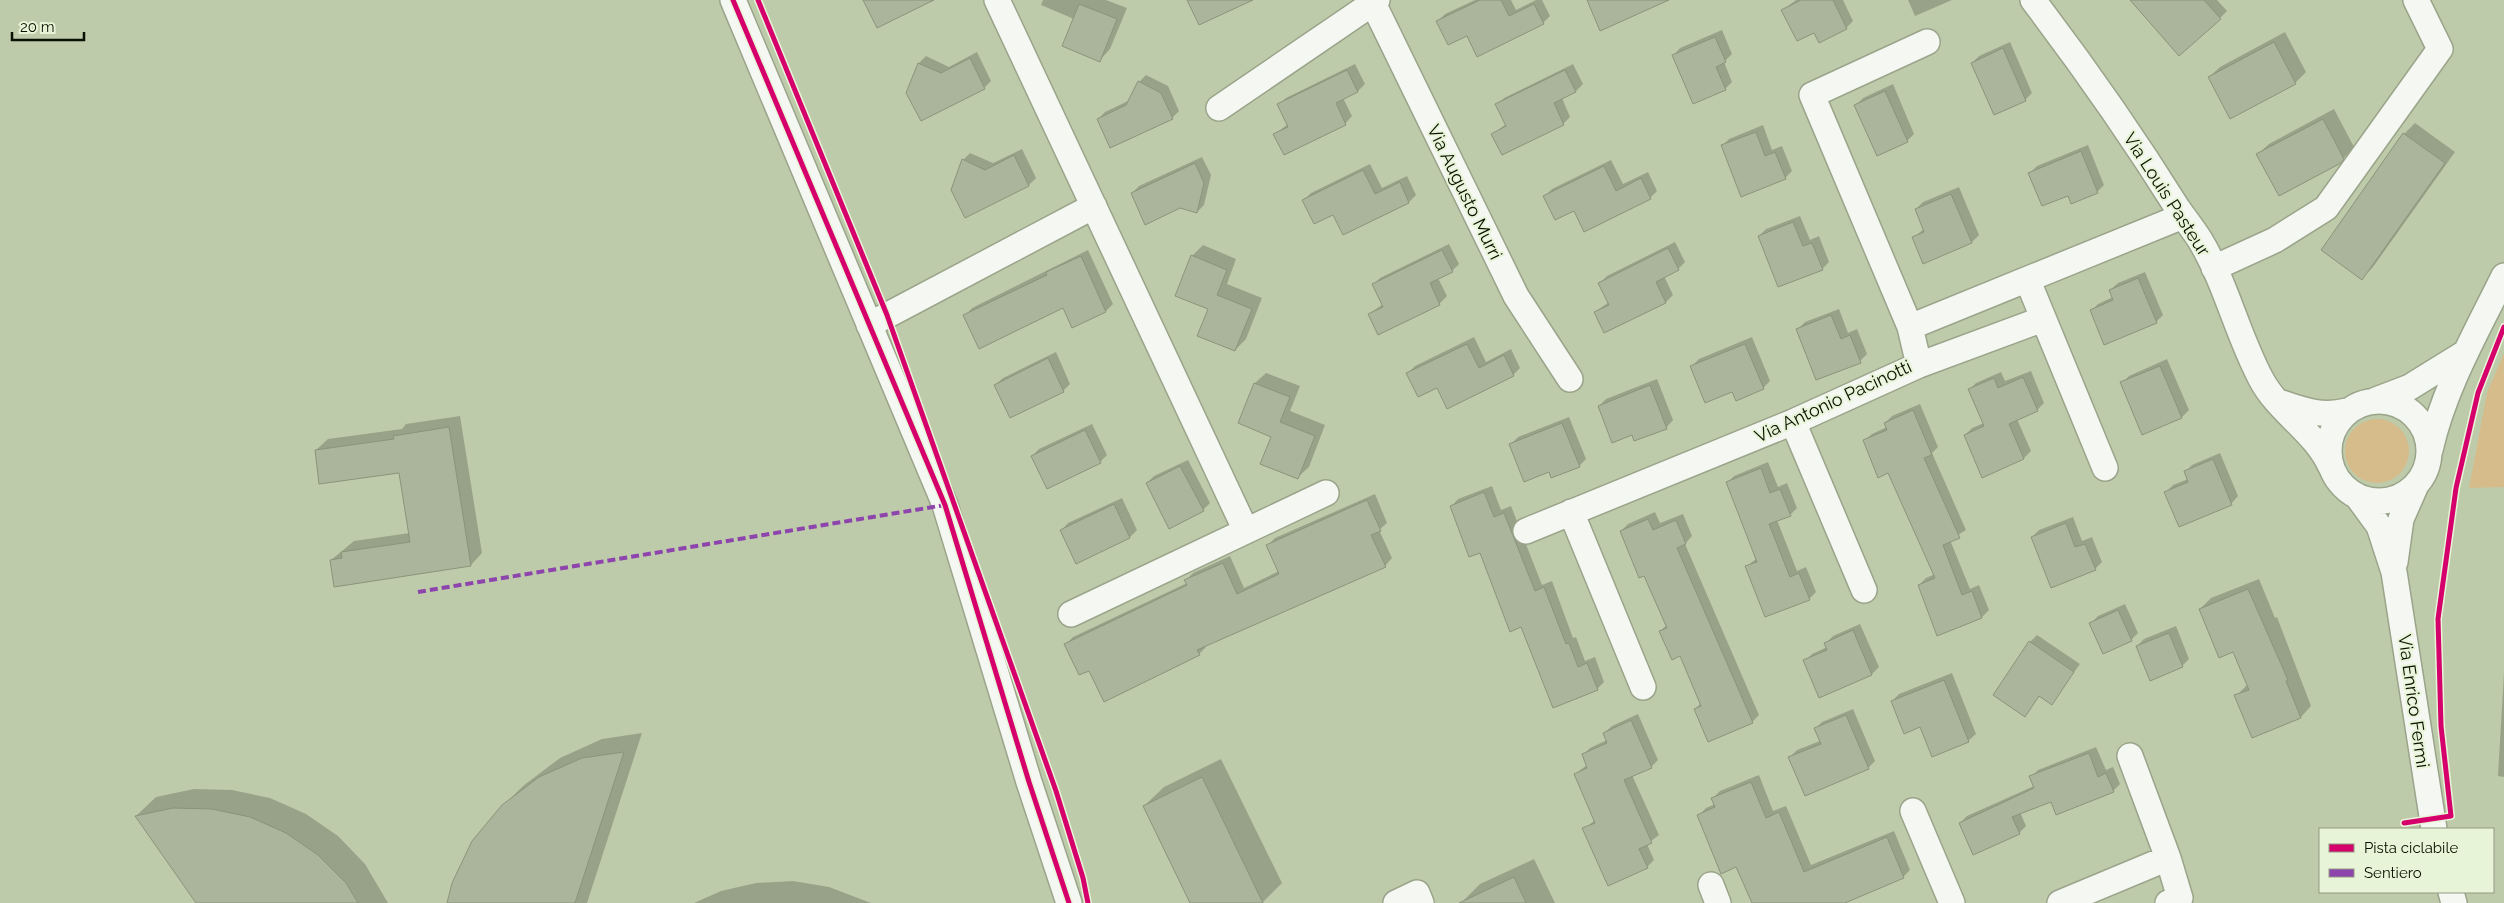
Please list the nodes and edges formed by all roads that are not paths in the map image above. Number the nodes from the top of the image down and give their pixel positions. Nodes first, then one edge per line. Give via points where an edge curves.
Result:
1 (733, 0) edge
2 (997, 0) edge
3 (2416, 0) edge
4 (1375, 2) edge
5 (2039, 2) edge
6 (1927, 42) dead end
7 (1219, 108) dead end
8 (1094, 206) junction
9 (2183, 216) junction
10 (2214, 268) junction
11 (2504, 276) edge
12 (2028, 281) junction
13 (2043, 319) junction
14 (868, 325) junction
15 (1910, 327) junction
16 (2465, 353) junction
17 (1919, 365) junction
18 (1570, 379) dead end
19 (2376, 400) junction
20 (2278, 402) junction
21 (2347, 411) junction
22 (1793, 422) junction
23 (2429, 452) junction
24 (2331, 467) junction
25 (2105, 468) dead end
26 (2416, 485) junction
27 (1326, 493) dead end
28 (2357, 496) junction
29 (1571, 512) junction
30 (1246, 530) junction
31 (1526, 531) dead end
32 (2394, 572) junction
33 (1864, 590) dead end
34 (1071, 614) dead end
35 (1643, 687) dead end
36 (2130, 756) dead end
37 (1914, 811) dead end
38 (2434, 828) edge
39 (2168, 858) junction
40 (1069, 903) edge
41 (1396, 903) edge
42 (1421, 903) edge
43 (1952, 903) edge
44 (2060, 903) edge
45 (2168, 903) edge

1 - 14 street
2 - 8 street
3 - 10 street via 2440,49 2326,208 2275,240
4 - 7 street
4 - 18 street, Via Augusto Murri via 1516,296
5 - 9 street, Via Louis Pasteur
6 - 15 street, Via Antonio Pacinotti via 1812,95
8 - 14 street
8 - 30 street
9 - 10 street, Via Louis Pasteur via 2200,239
9 - 12 street
10 - 20 street, Via Louis Pasteur via 2242,341 2262,381
11 - 16 street
12 - 13 street
12 - 15 street
13 - 17 street
13 - 25 street
14 - 40 street via 945,505
15 - 17 street, Via Antonio Pacinotti
16 - 19 street via 2410,387
16 - 23 street via 2438,416
17 - 22 street, Via Antonio Pacinotti
19 - 21 street
19 - 23 street via 2399,404 2416,416 2426,433
20 - 21 street via 2313,414
20 - 24 street, Via Louis Pasteur via 2321,446
21 - 24 street via 2330,436 2328,452
22 - 29 street, Via Antonio Pacinotti
22 - 33 street
23 - 26 street via 2426,470
24 - 28 street via 2342,485
26 - 28 street via 2402,496 2387,500 2375,501
26 - 32 street, Via Enrico Fermi via 2401,519
27 - 30 street
28 - 32 street, Via Enrico Fermi via 2380,526
29 - 31 street, Via Antonio Pacinotti
29 - 35 street
30 - 34 street
32 - 38 street, Via Enrico Fermi
36 - 39 street
37 - 43 street
39 - 44 street
39 - 45 street via 2180,898
41 - 42 street via 1417,893

